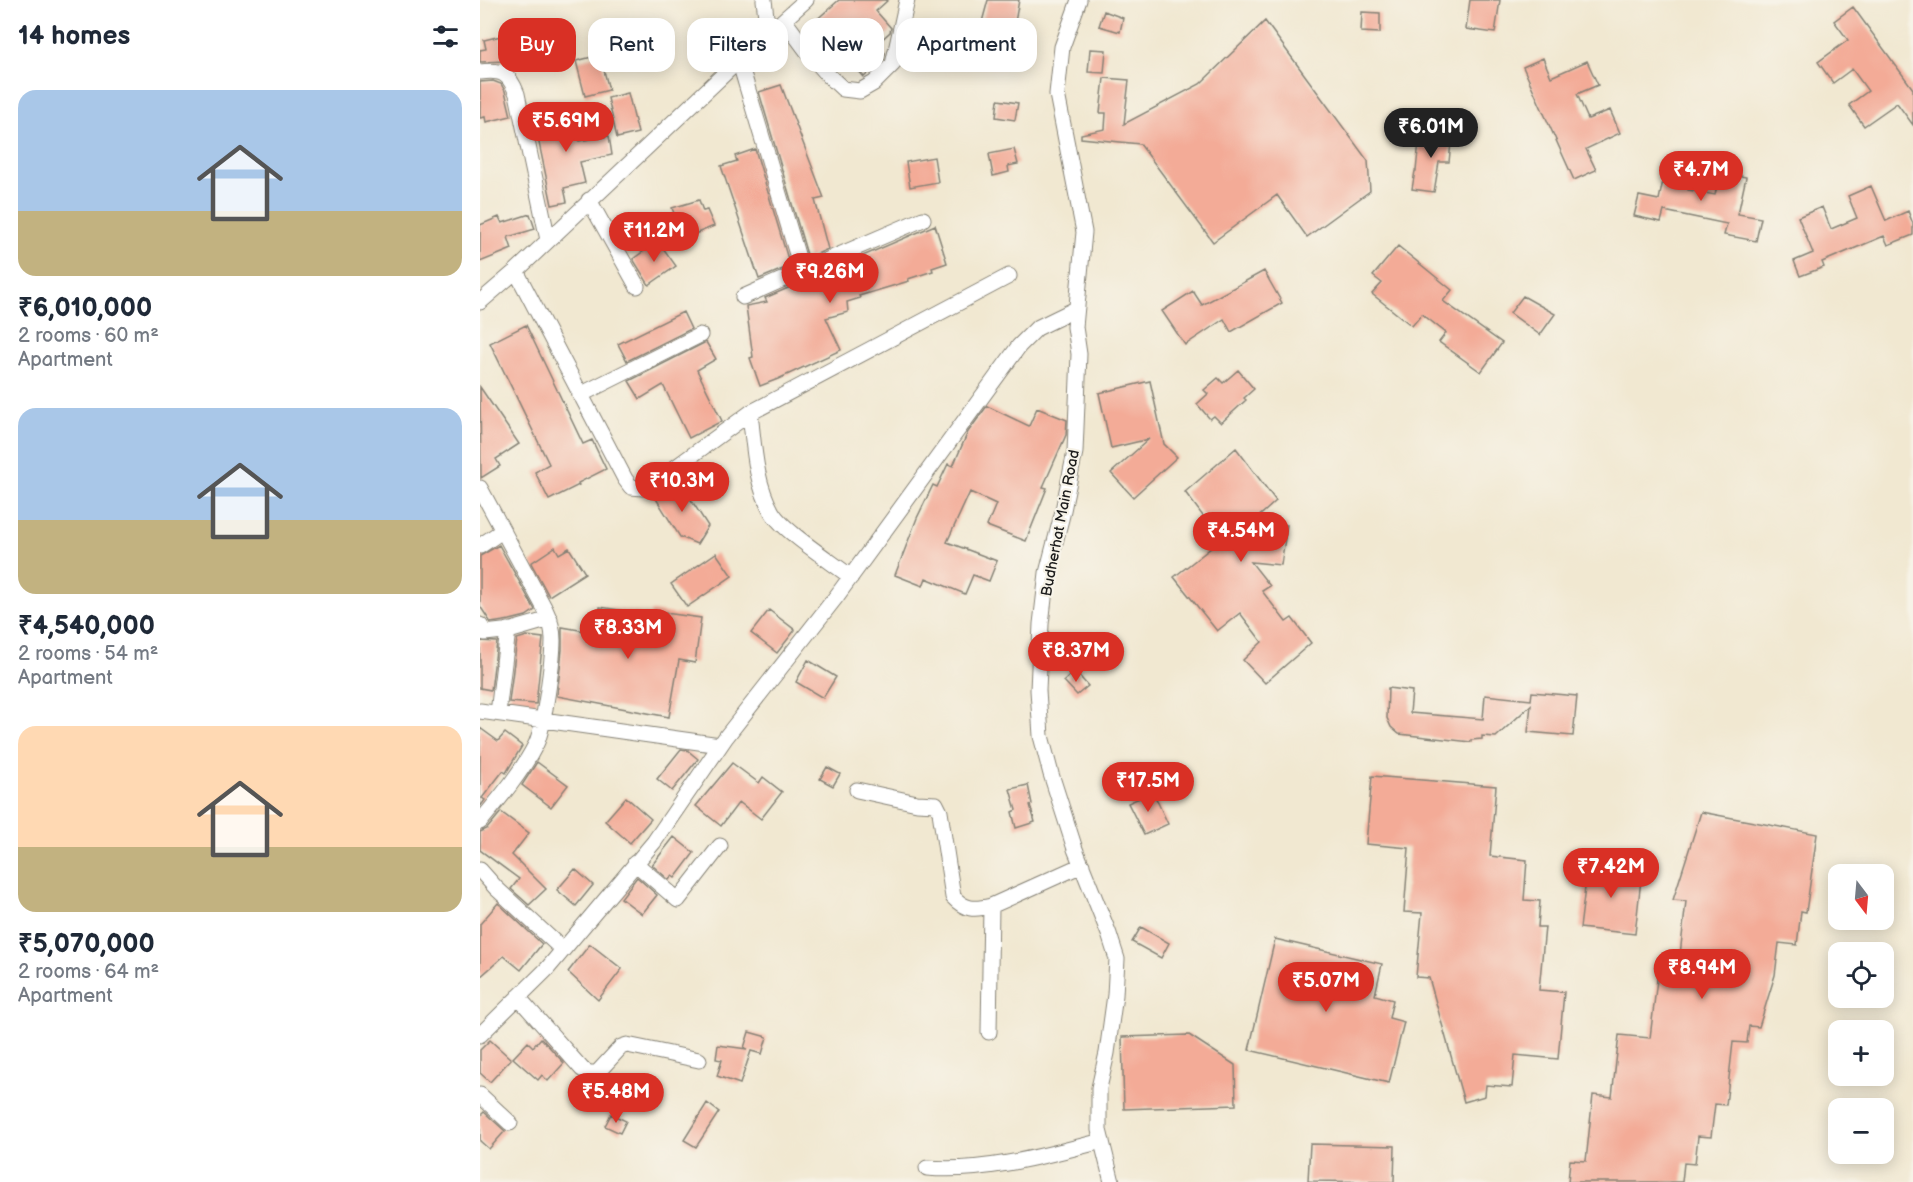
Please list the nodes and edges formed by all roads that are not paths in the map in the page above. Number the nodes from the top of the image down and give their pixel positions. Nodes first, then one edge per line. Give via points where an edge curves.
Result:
1 (764, 0) edge
2 (806, 0) edge
3 (907, 0) edge
4 (1079, 0) edge
5 (766, 18) edge
6 (786, 18) edge
7 (788, 25) edge
8 (480, 72) edge
9 (726, 72) edge
10 (743, 72) edge
11 (590, 200) junction
12 (923, 219) dead end
13 (548, 240) junction
14 (516, 271) junction
15 (802, 271) junction
16 (1009, 276) dead end
17 (637, 286) dead end
18 (744, 297) dead end
19 (480, 302) edge
20 (1076, 309) junction
21 (700, 335) dead end
22 (580, 394) junction
23 (750, 413) junction
24 (480, 488) edge
25 (502, 531) junction
26 (480, 546) edge
27 (851, 577) junction
28 (550, 619) junction
29 (480, 625) edge
30 (508, 630) junction
31 (480, 711) edge
32 (498, 713) junction
33 (542, 719) junction
34 (720, 745) junction
35 (857, 790) dead end
36 (480, 822) edge
37 (720, 846) dead end
38 (635, 863) junction
39 (1082, 865) junction
40 (480, 870) edge
41 (991, 906) junction
42 (562, 949) junction
43 (518, 997) junction
44 (989, 1032) dead end
45 (480, 1035) edge
46 (699, 1060) dead end
47 (480, 1095) edge
48 (510, 1123) dead end
49 (1102, 1142) junction
50 (927, 1168) dead end
51 (1112, 1182) edge

1 - 5 street
2 - 6 street
3 - 7 street via 893,64 860,91 843,89
4 - 20 street, Budherhat Main Road via 1062,47 1057,94 1084,232
8 - 13 street via 502,72 517,93
9 - 11 street
10 - 15 street
11 - 13 street
11 - 17 street
12 - 15 street
13 - 14 street
14 - 19 street
14 - 22 street
15 - 18 street
16 - 23 street
20 - 27 street via 1037,328 1018,346
20 - 39 street, Budherhat Main Road via 1076,452 1047,573 1038,690 1041,736
21 - 22 street
22 - 23 street via 631,487 643,488 654,483
23 - 27 street via 761,489 773,514
24 - 25 street
25 - 26 street
25 - 28 street
27 - 34 street
28 - 30 street
28 - 33 street via 553,654
29 - 30 street via 485,633
30 - 32 street
31 - 32 street
32 - 33 street
33 - 34 street
33 - 36 street via 537,742 522,767
34 - 38 street via 654,842
35 - 41 street via 936,804 953,897 969,908
37 - 38 street via 678,900
38 - 42 street
39 - 41 street
39 - 49 street, Budherhat Main Road via 1116,959 1115,994 1100,1088
40 - 42 street
41 - 44 street
42 - 43 street
43 - 45 street
43 - 46 street via 589,1073 597,1073 627,1045
47 - 48 street
49 - 50 street via 982,1166
49 - 51 street, Budherhat Main Road

